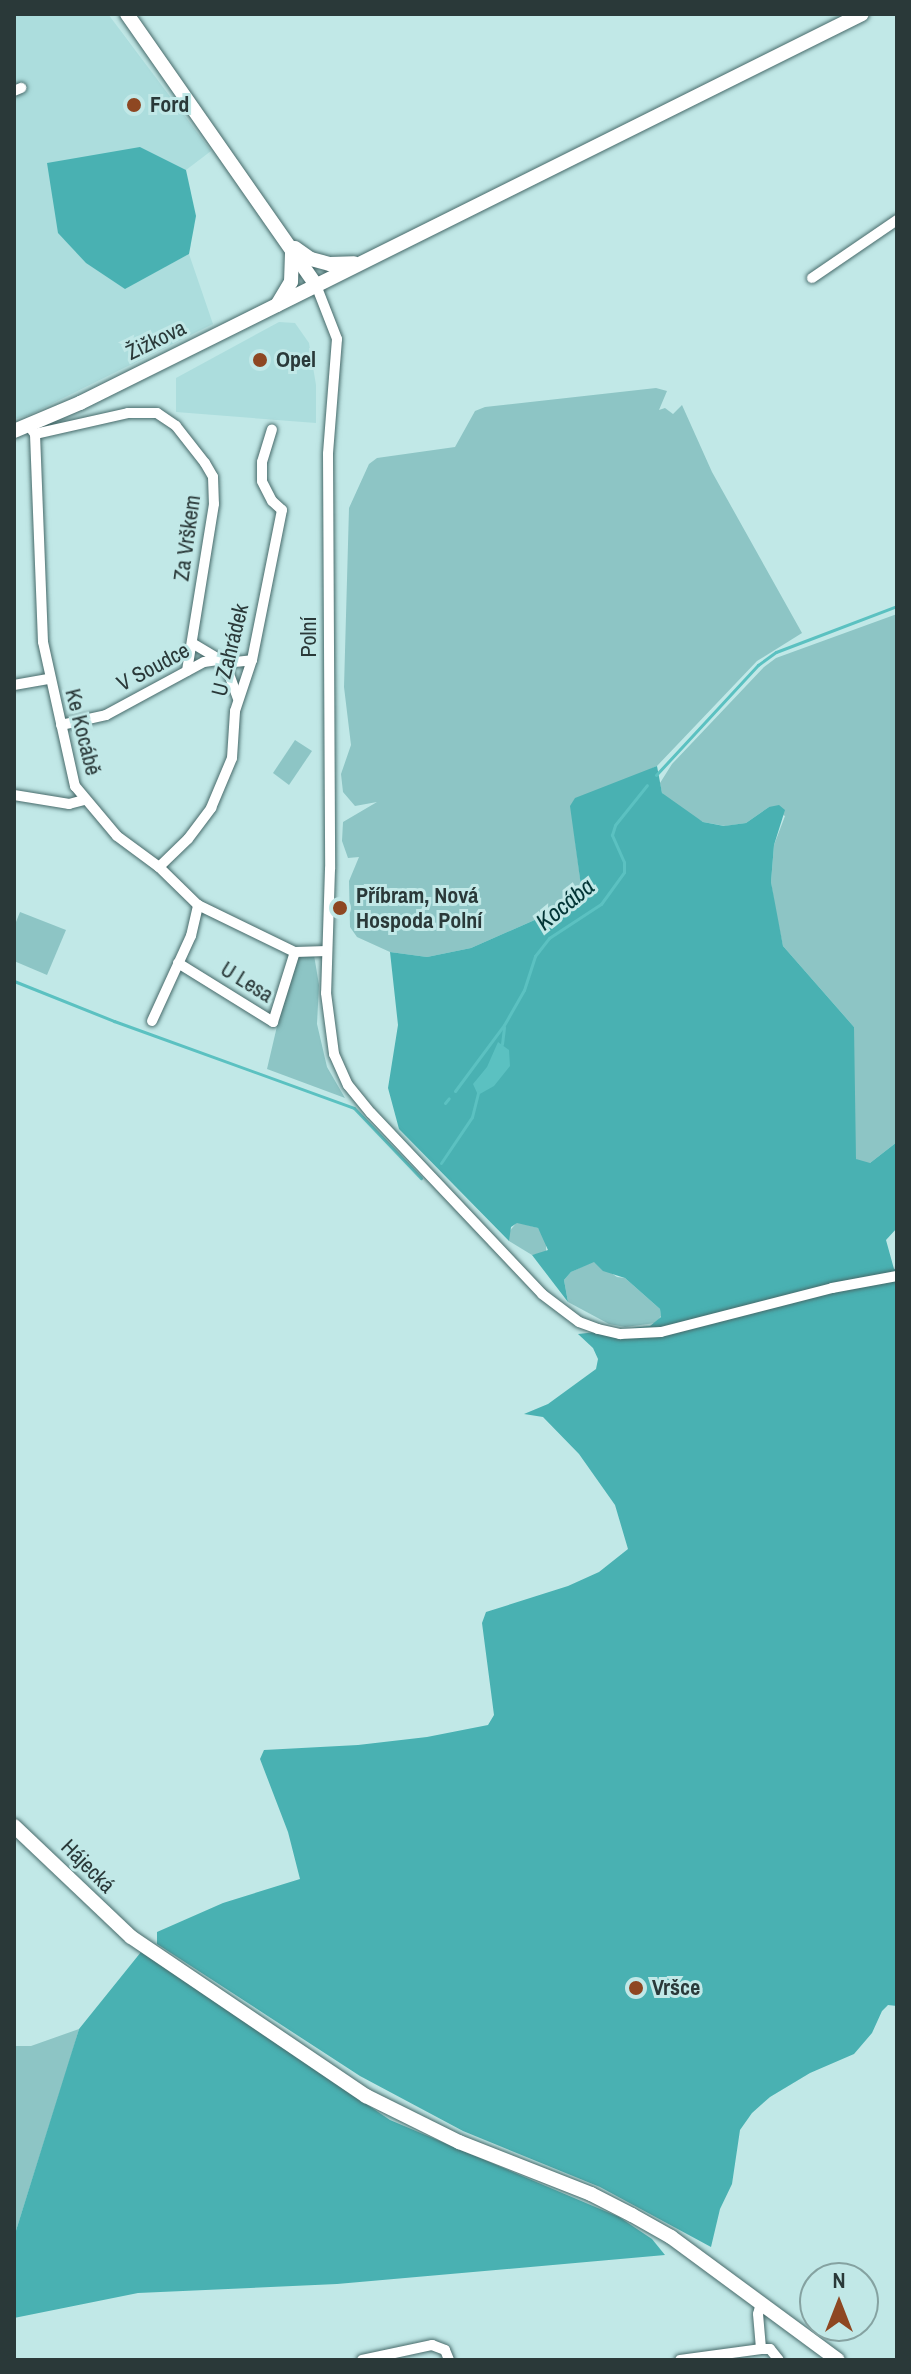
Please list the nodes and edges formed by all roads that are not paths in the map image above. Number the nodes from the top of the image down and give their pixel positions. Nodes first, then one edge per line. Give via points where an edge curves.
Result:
1 (127, 14) edge
2 (862, 14) edge
3 (897, 220) edge
4 (291, 246) junction
5 (364, 262) junction
6 (812, 278) dead end
7 (316, 285) junction
8 (277, 305) junction
9 (32, 430) junction
10 (272, 430) dead end
11 (14, 431) edge
12 (192, 643) junction
13 (252, 660) junction
14 (222, 661) junction
15 (187, 671) junction
16 (49, 679) junction
17 (14, 685) edge
18 (238, 698) junction
19 (61, 725) junction
20 (14, 795) edge
21 (84, 800) junction
22 (159, 867) junction
23 (198, 905) junction
24 (327, 951) junction
25 (295, 952) junction
26 (178, 963) junction
27 (152, 1021) dead end
28 (897, 1276) edge
29 (14, 1826) edge
30 (761, 2303) junction
31 (761, 2349) junction
32 (362, 2360) edge
33 (449, 2360) edge
34 (680, 2360) edge
35 (779, 2360) edge
36 (838, 2360) edge

1 - 4 main road
2 - 5 main road, Žižkova
3 - 6 street
4 - 5 main road via 330,264
4 - 7 main road
4 - 8 main road via 295,266
5 - 7 main road, Žižkova
7 - 8 main road, Žižkova
7 - 24 street, Polní via 337,339 328,454
8 - 9 main road, Žižkova
9 - 11 main road, Žižkova
9 - 12 street, Za Vrškem via 157,413 176,426 205,463 213,477 214,504
9 - 16 street, Ke Kocábě
10 - 13 street, U Zahrádek via 262,481 282,510
12 - 14 street, V Soudce
12 - 15 street, Za Vrškem
13 - 14 street, V Soudce
13 - 18 street, U Zahrádek
14 - 15 street, V Soudce
14 - 18 street, V Soudce
15 - 19 street, V Soudce via 106,715
16 - 17 street
16 - 19 street, Ke Kocábě
18 - 22 street, U Zahrádek via 232,758 218,794 188,839
19 - 21 street, Ke Kocábě via 70,770
20 - 21 street via 69,804
21 - 22 street, Ke Kocábě via 117,836
22 - 23 street, Ke Kocábě
23 - 25 street, Ke Kocábě
23 - 26 street
24 - 25 street, Ke Kocábě
24 - 28 street, Polní via 334,1054 348,1085 542,1294 579,1322 620,1334 661,1332
25 - 26 street, U Lesa via 273,1022
26 - 27 street
29 - 30 main road, Hájecká via 131,1937 366,2096 459,2142 632,2215
30 - 31 street
30 - 36 main road, Hájecká
31 - 34 street
31 - 35 street via 770,2349
32 - 33 street via 432,2345 445,2350

